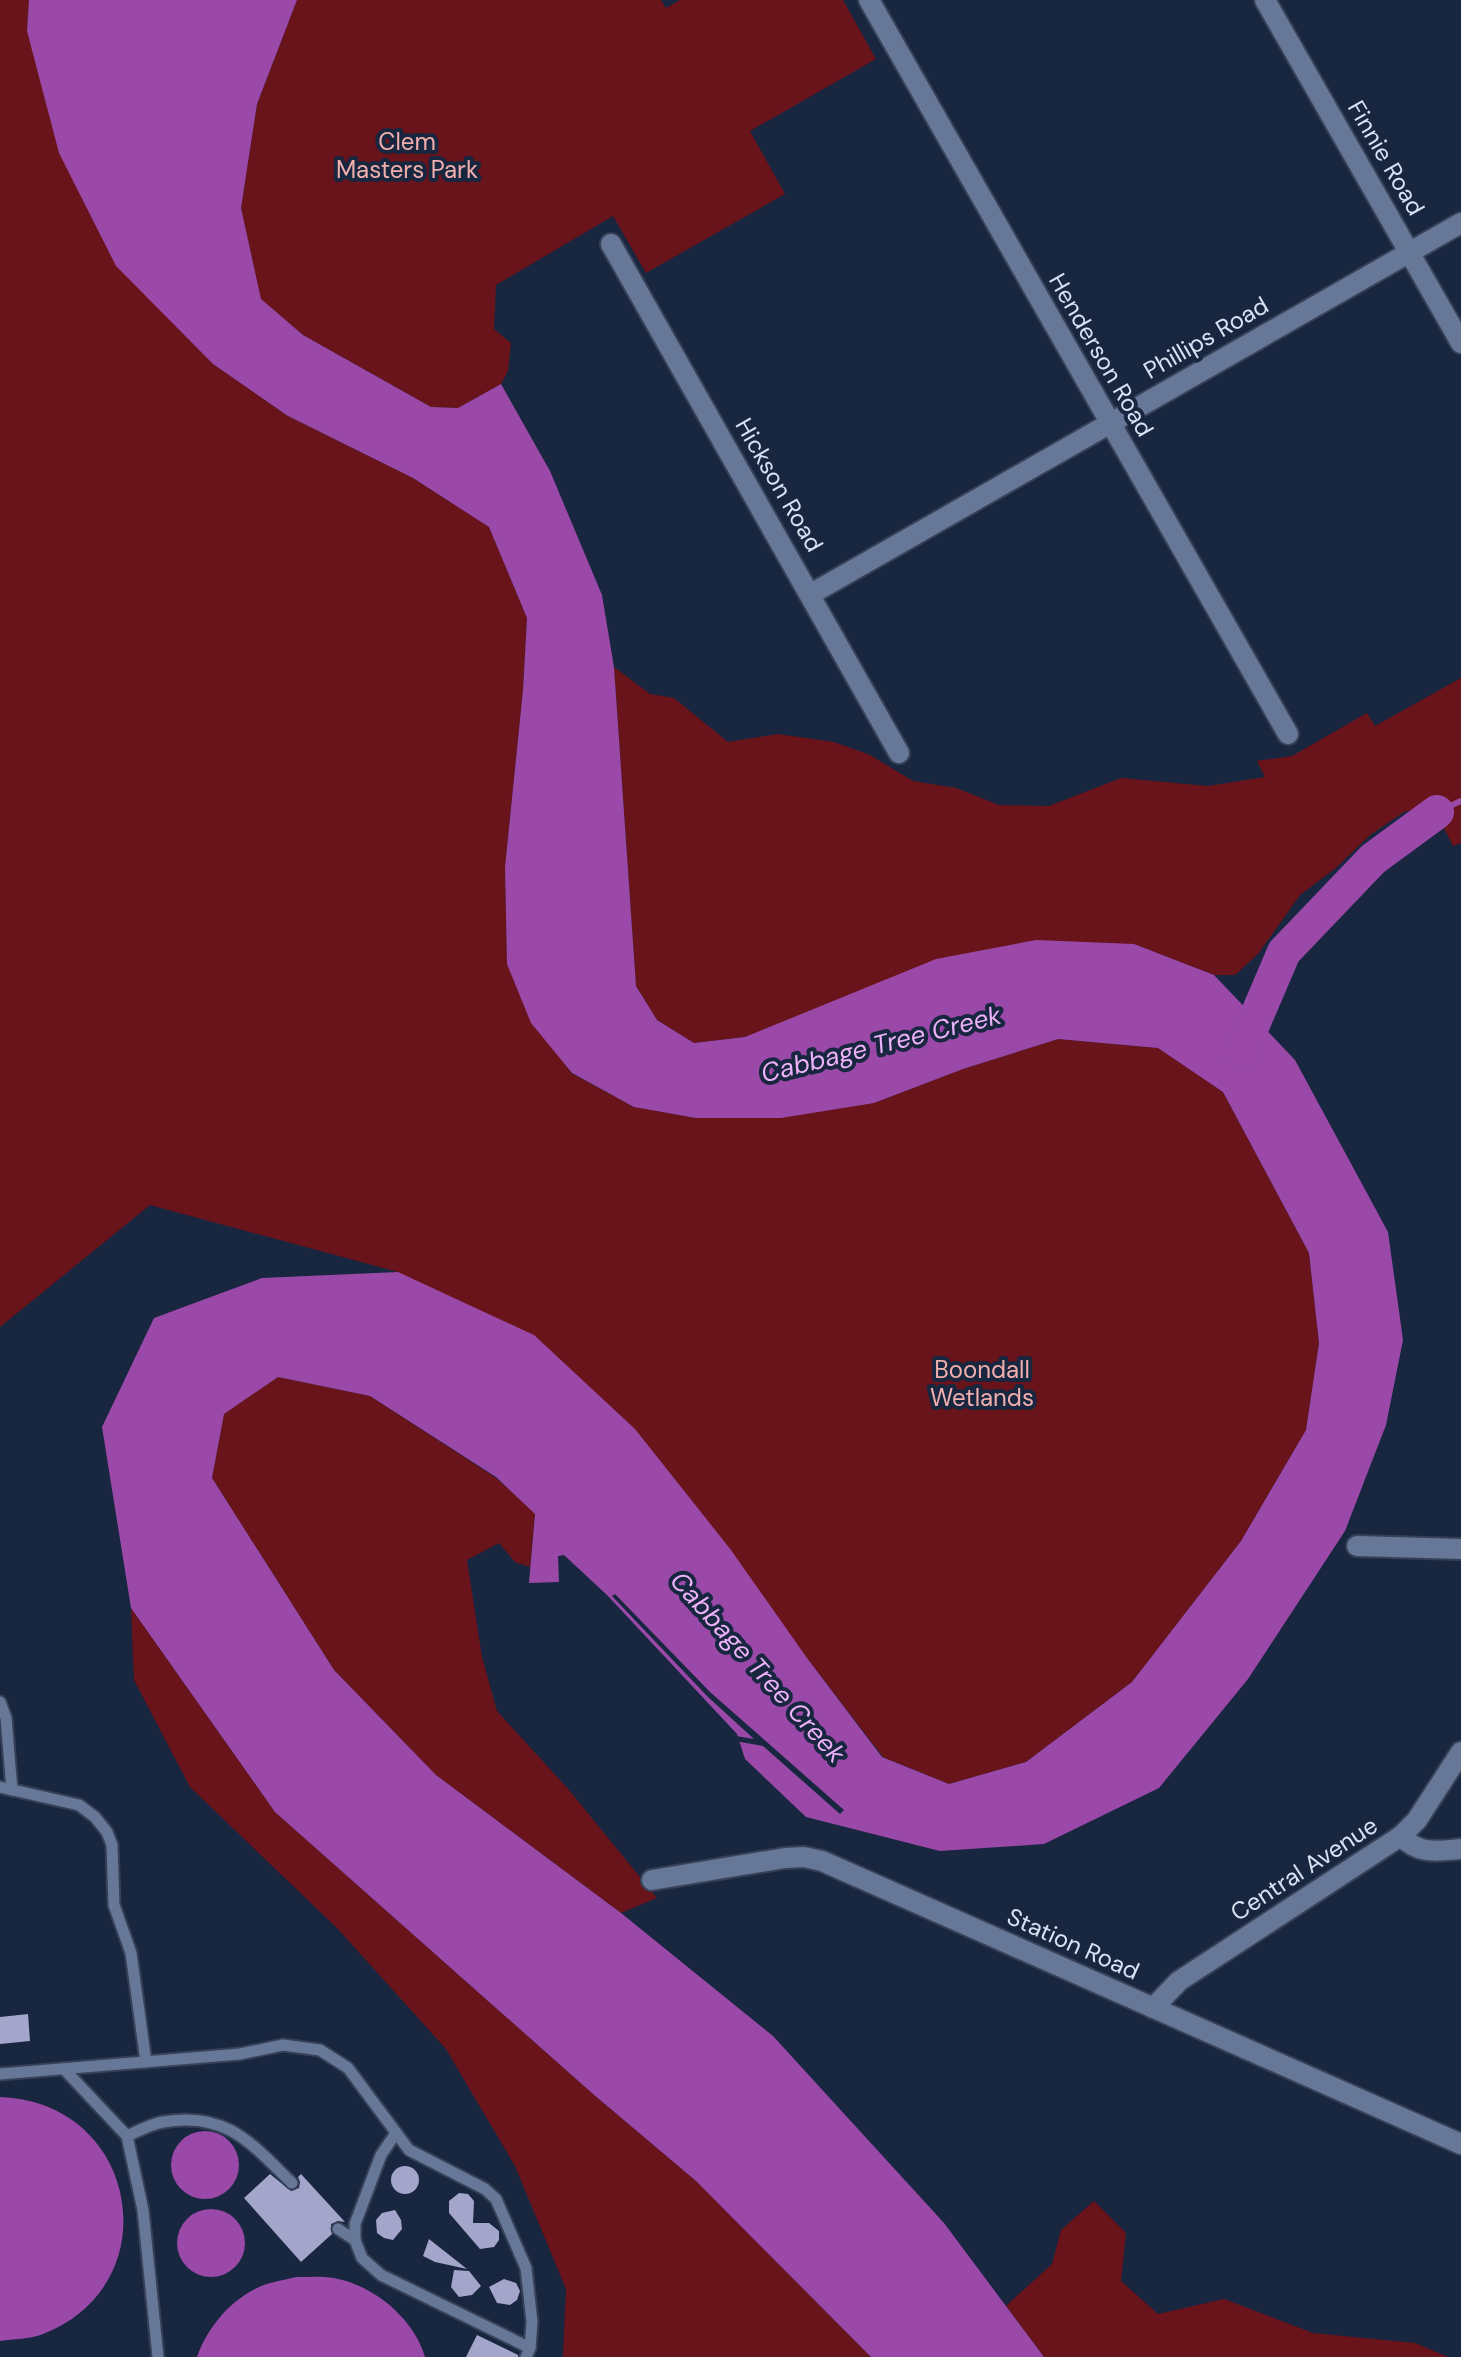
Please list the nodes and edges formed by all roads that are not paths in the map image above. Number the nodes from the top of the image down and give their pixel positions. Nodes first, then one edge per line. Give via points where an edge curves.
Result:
1 (869, 0) edge
2 (1265, 0) edge
3 (1461, 223) edge
4 (611, 244) dead end
5 (1410, 253) junction
6 (1461, 343) edge
7 (1110, 423) junction
8 (811, 594) junction
9 (1288, 734) dead end
10 (899, 753) dead end
11 (1357, 1546) dead end
12 (1461, 1549) edge
13 (0, 1702) edge
14 (1461, 1752) edge
15 (6, 1788) edge
16 (1401, 1836) junction
17 (1461, 1849) edge
18 (652, 1880) dead end
19 (1153, 2008) junction
20 (146, 2062) junction
21 (64, 2069) junction
22 (0, 2074) edge
23 (396, 2133) junction
24 (127, 2136) junction
25 (1460, 2143) edge
26 (292, 2183) dead end
27 (338, 2229) dead end
28 (355, 2240) junction
29 (528, 2352) edge
30 (158, 2357) edge

1 - 7 street, Henderson Road
2 - 5 street, Finnie Road
3 - 5 street, Phillips Road
4 - 8 street, Hickson Road
5 - 6 street, Finnie Road
5 - 7 street, Phillips Road
7 - 8 street, Phillips Road
7 - 9 street, Henderson Road
8 - 10 street, Hickson Road
11 - 12 street
13 - 15 lane via 6,1718
14 - 16 street, Central Avenue
15 - 20 lane via 79,1805 107,1832 114,1905 131,1953
16 - 17 street via 1418,1849
16 - 19 street, Central Avenue via 1179,1981
18 - 19 street, Station Road via 785,1858 822,1861
19 - 25 street, Station Road
20 - 21 lane
20 - 23 lane via 283,2045 320,2050 348,2068
21 - 22 lane
21 - 24 lane
23 - 28 lane via 381,2155 355,2224
23 - 29 lane via 409,2150 496,2199 526,2268 532,2322
24 - 26 lane via 162,2122 212,2121 248,2140
24 - 30 lane via 143,2210
27 - 28 lane
28 - 29 lane via 362,2258 381,2275

